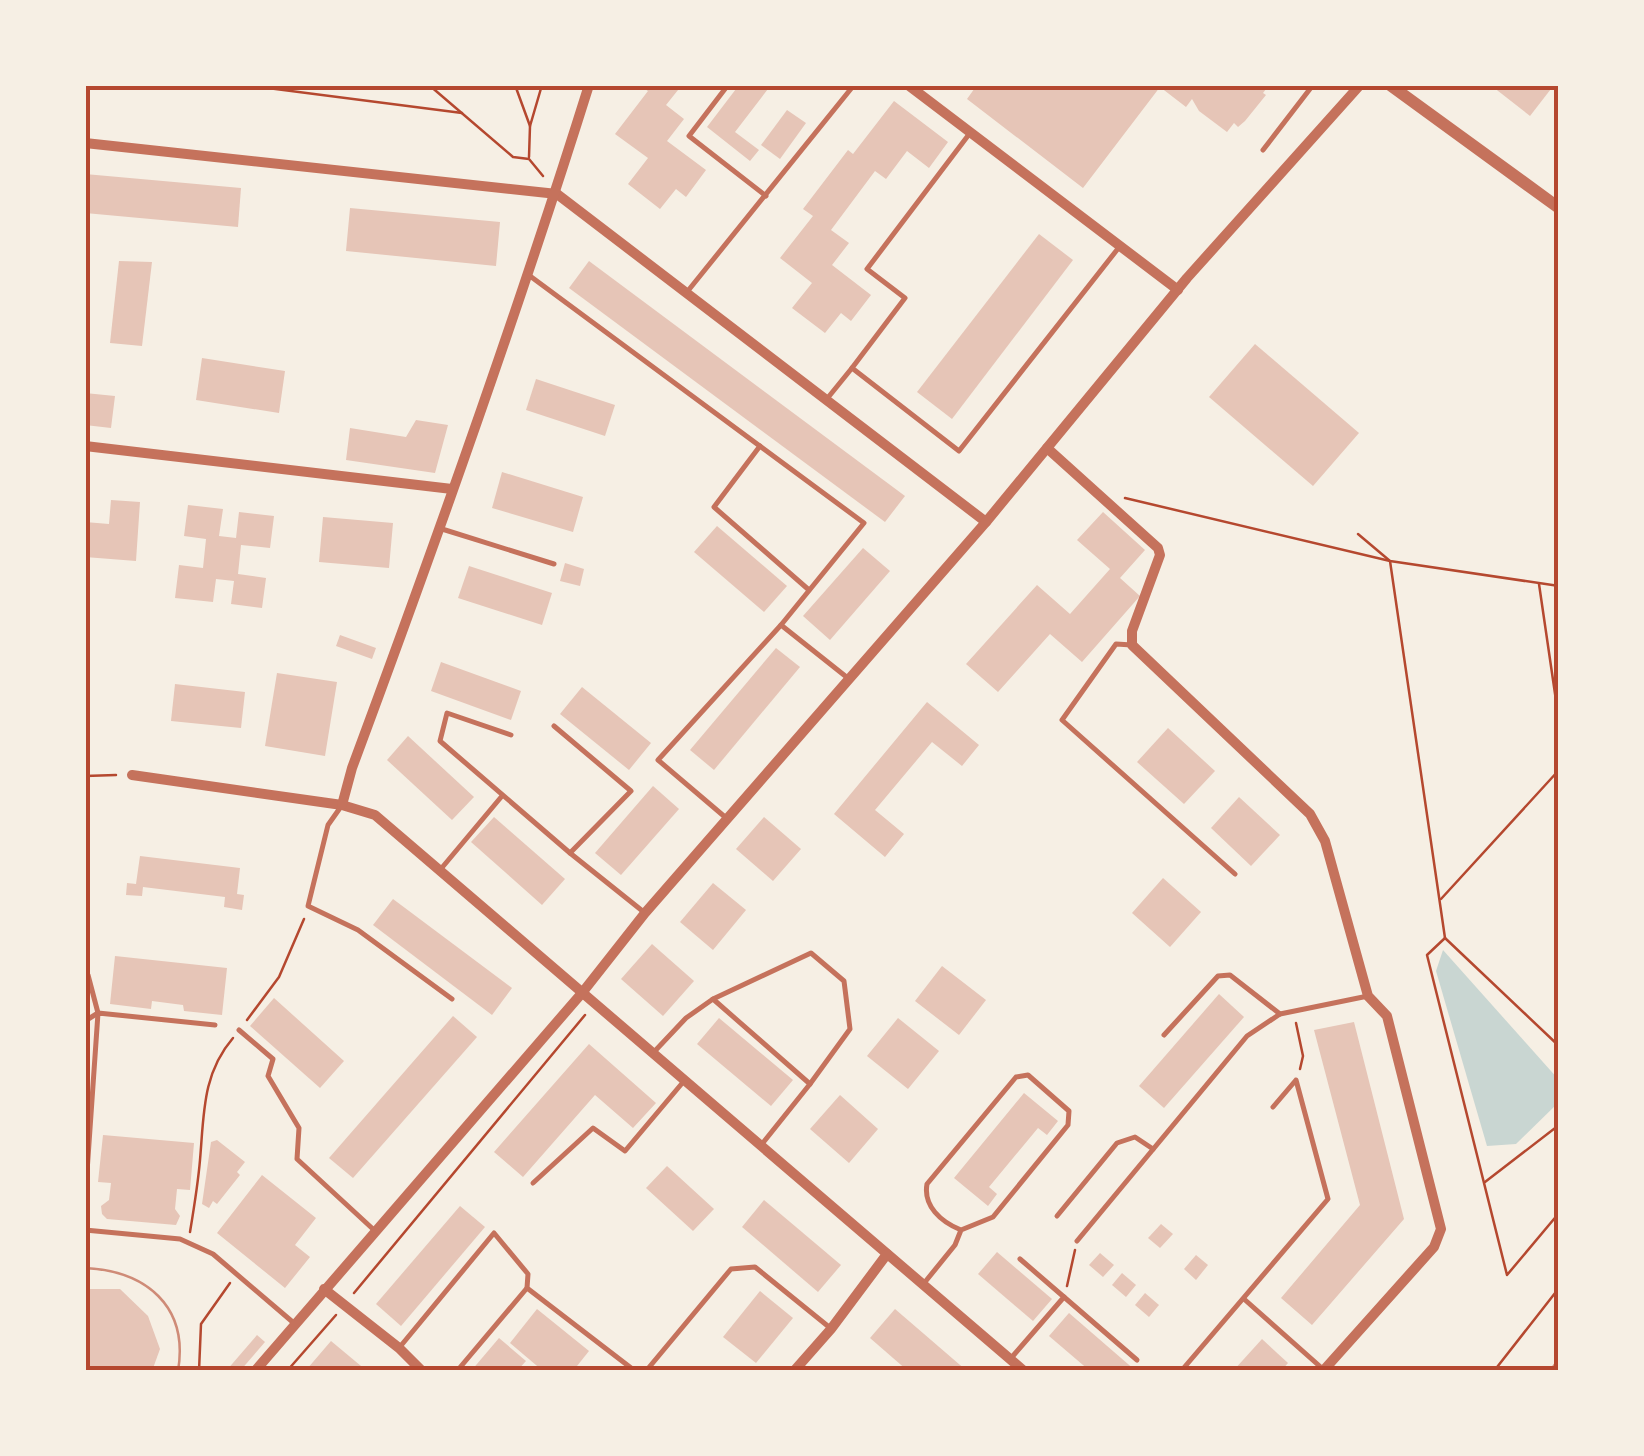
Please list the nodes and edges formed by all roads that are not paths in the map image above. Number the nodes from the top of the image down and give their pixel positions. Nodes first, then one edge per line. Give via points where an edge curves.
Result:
1 (589, 85) edge
2 (728, 85) edge
3 (854, 85) edge
4 (908, 85) edge
5 (1313, 85) edge
6 (1360, 85) edge
7 (1390, 85) edge
8 (970, 132) junction
9 (85, 143) edge
10 (1263, 150) dead end
11 (557, 194) junction
12 (766, 196) junction
13 (1559, 208) edge
14 (1120, 246) junction
15 (528, 275) junction
16 (1178, 290) junction
17 (687, 292) junction
18 (852, 368) junction
19 (826, 400) junction
20 (85, 446) edge
21 (760, 446) junction
22 (1047, 448) junction
23 (452, 490) junction
24 (986, 522) junction
25 (441, 528) junction
26 (554, 564) dead end
27 (809, 590) junction
28 (781, 624) junction
29 (1132, 645) junction
30 (850, 679) junction
31 (554, 726) dead end
32 (512, 735) dead end
33 (132, 774) road end
34 (502, 796) junction
35 (342, 806) junction
36 (728, 819) junction
37 (570, 853) junction
38 (440, 870) junction
39 (1235, 874) dead end
40 (645, 914) junction
41 (88, 976) dead end
42 (582, 993) junction
43 (1368, 996) junction
44 (713, 999) junction
45 (452, 1000) dead end
46 (98, 1013) junction
47 (1280, 1014) junction
48 (85, 1022) edge
49 (215, 1025) dead end
50 (239, 1030) road end
51 (1164, 1034) dead end
52 (652, 1052) junction
53 (684, 1081) junction
54 (810, 1084) junction
55 (1273, 1108) dead end
56 (760, 1146) junction
57 (1154, 1150) junction
58 (533, 1183) dead end
59 (85, 1201) edge
60 (1057, 1216) dead end
61 (85, 1230) edge
62 (374, 1230) junction
63 (961, 1230) junction
64 (1076, 1241) road end
65 (887, 1254) junction
66 (1020, 1259) dead end
67 (923, 1284) junction
68 (527, 1288) junction
69 (324, 1289) junction
70 (1064, 1297) junction
71 (1244, 1298) junction
72 (296, 1324) junction
73 (832, 1328) junction
74 (399, 1348) junction
75 (1010, 1360) junction
76 (1137, 1360) dead end
77 (1182, 1370) edge
78 (1323, 1370) edge
79 (254, 1371) edge
80 (422, 1371) edge
81 (457, 1371) edge
82 (635, 1371) edge
83 (646, 1371) edge
84 (794, 1371) edge
85 (1024, 1371) edge

1 - 11 street
2 - 12 lane via 689,136
3 - 12 lane
4 - 8 street
5 - 10 lane
6 - 16 street
7 - 13 street
8 - 14 street
8 - 18 lane via 867,269 905,298
9 - 11 street
11 - 15 street
11 - 17 street
12 - 17 lane
14 - 16 street
14 - 18 lane via 959,451
15 - 21 lane
15 - 23 street
16 - 22 street
17 - 19 street
18 - 19 lane
19 - 24 street
20 - 23 street
21 - 27 lane via 714,507
21 - 27 lane via 864,522
22 - 24 street
22 - 29 street via 1158,548
23 - 25 street
24 - 30 street
25 - 26 lane
25 - 35 street
27 - 28 lane
28 - 30 lane
28 - 36 lane via 658,760
29 - 39 lane via 1116,644 1062,720
29 - 43 street via 1310,814 1325,841
30 - 36 street
31 - 37 lane via 631,792
32 - 34 lane via 448,713 440,740
33 - 35 street
34 - 37 lane
34 - 38 lane
35 - 38 street via 375,814
35 - 45 lane via 328,825 308,906 358,930
36 - 40 street
37 - 40 lane
38 - 42 street
40 - 42 street
41 - 46 lane
42 - 52 street
42 - 62 street
43 - 47 lane
43 - 78 street via 1387,1016 1441,1229 1434,1248
44 - 52 lane
44 - 54 lane
44 - 54 lane via 811,953 844,980 850,1028
46 - 48 lane
46 - 49 lane
46 - 59 lane
47 - 51 lane via 1230,975 1218,976
47 - 57 lane via 1248,1036
50 - 62 lane via 273,1060 268,1076 299,1128 297,1159
52 - 53 street
53 - 56 street
53 - 58 lane via 625,1152 593,1128
54 - 56 lane
55 - 71 lane via 1296,1080 1328,1199
56 - 65 street
57 - 60 lane via 1135,1137 1117,1143
57 - 64 lane
61 - 72 lane via 189,1243 213,1254
62 - 69 street
63 - 63 lane via 993,1217 1068,1125 1069,1111 1028,1075 1016,1077 927,1184 930,1207
63 - 67 lane
65 - 67 street
65 - 73 street
66 - 70 lane
67 - 75 street
68 - 74 lane via 528,1274 494,1233
68 - 81 lane
68 - 82 lane
69 - 72 street
69 - 74 street
70 - 75 lane
70 - 76 lane
71 - 77 lane
71 - 78 lane
72 - 79 street
73 - 83 lane via 755,1267 731,1270
73 - 84 street
74 - 80 street
75 - 85 street

